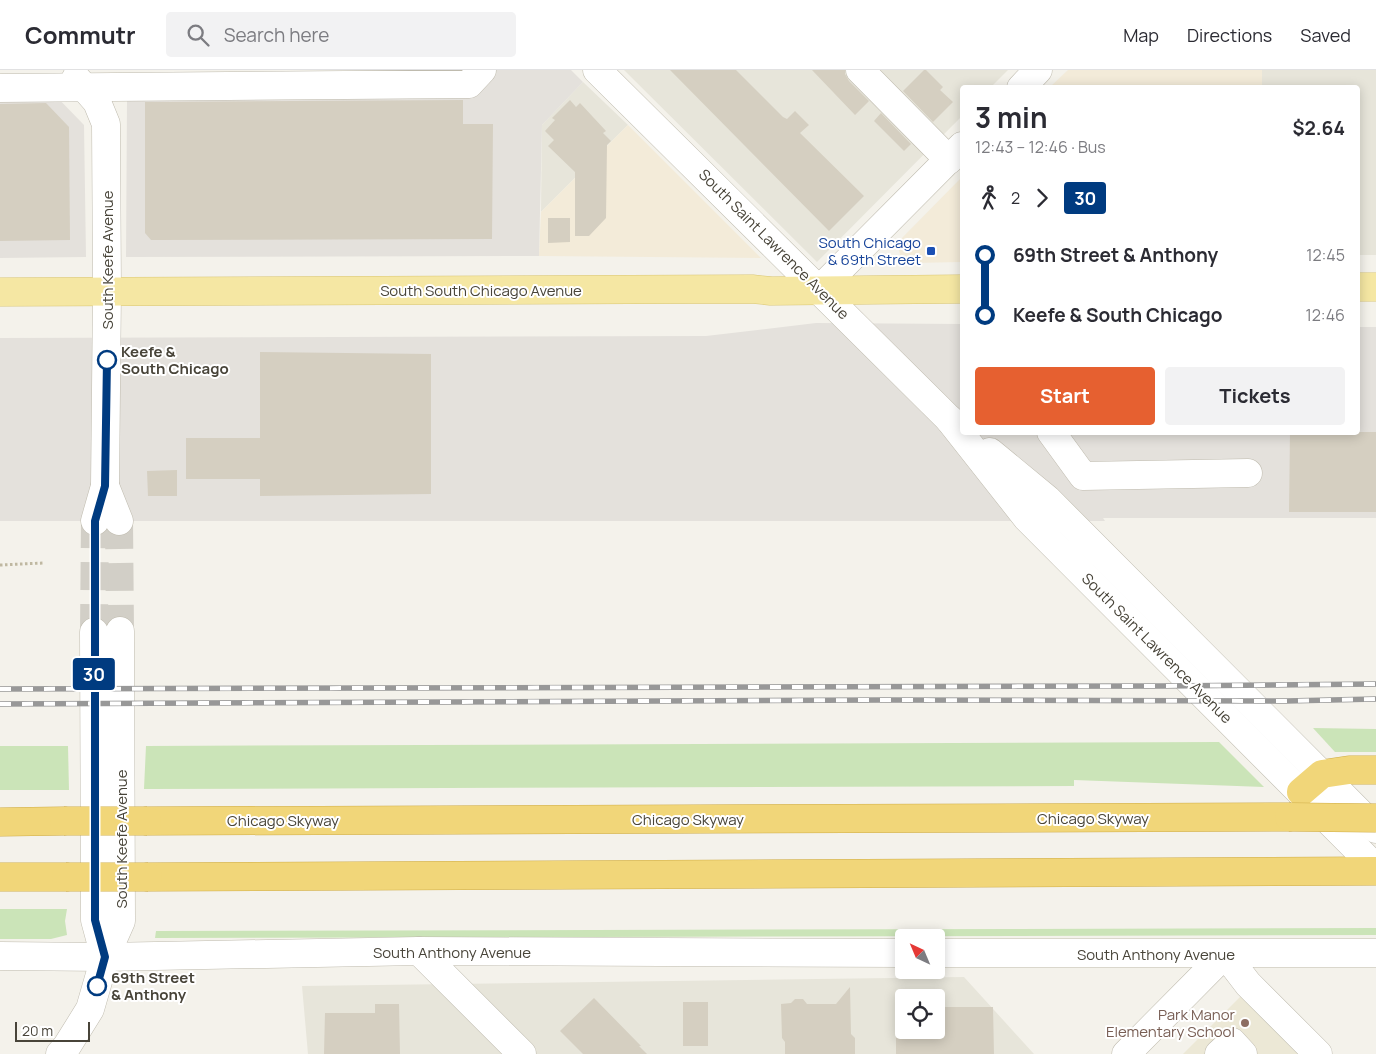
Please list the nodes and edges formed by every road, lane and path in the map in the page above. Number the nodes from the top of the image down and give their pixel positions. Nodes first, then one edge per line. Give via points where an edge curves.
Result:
1 (482, 70) edge
2 (597, 70) edge
3 (860, 70) edge
4 (1038, 70) edge
5 (77, 79) edge
6 (1024, 85) edge
7 (0, 88) edge
8 (956, 153) edge
9 (1360, 287) edge
10 (1376, 287) edge
11 (820, 289) junction
12 (960, 289) edge
13 (0, 292) edge
14 (107, 292) junction
15 (960, 421) edge
16 (970, 435) edge
17 (976, 435) edge
18 (1053, 435) edge
19 (1248, 473) dead end
20 (107, 521) tunnel mouth
21 (44, 563) dead end
22 (0, 564) edge
23 (107, 632) tunnel mouth
24 (1376, 770) edge
25 (1322, 774) junction
26 (1301, 792) junction
27 (1376, 818) edge
28 (0, 822) edge
29 (1376, 829) edge
30 (1376, 870) edge
31 (0, 877) edge
32 (419, 951) junction
33 (895, 953) edge
34 (945, 953) edge
35 (1376, 953) edge
36 (1225, 954) junction
37 (0, 956) edge
38 (105, 957) junction
39 (511, 1050) edge
40 (60, 1054) edge
41 (1126, 1054) edge
42 (1219, 1054) edge
43 (1244, 1054) edge
44 (1318, 1054) edge

1 - 5 street via 469,84
2 - 11 street, South Saint Lawrence Avenue
3 - 8 street
4 - 6 street
5 - 7 street
5 - 14 street, South Keefe Avenue via 97,102 106,124
8 - 11 street
9 - 10 main road
11 - 12 main road, South South Chicago Avenue
11 - 14 main road, South South Chicago Avenue
11 - 15 street, South Saint Lawrence Avenue
13 - 14 main road, South South Chicago Avenue
14 - 20 street, South Keefe Avenue
16 - 26 street, South Saint Lawrence Avenue via 1027,518
17 - 25 street, South Saint Lawrence Avenue via 1047,499
18 - 19 street via 1083,476
21 - 22 path
23 - 38 street, South Keefe Avenue via 95,920
24 - 25 highway
25 - 26 highway
25 - 29 street, South Saint Lawrence Avenue
26 - 30 street, South Saint Lawrence Avenue
27 - 28 highway, Chicago Skyway, bridge
30 - 31 highway, bridge
32 - 33 street, South Anthony Avenue
32 - 38 street, South Anthony Avenue
32 - 39 street
34 - 36 street, South Anthony Avenue
35 - 36 street, South Anthony Avenue
36 - 41 street
36 - 44 street via 1248,984
37 - 38 street, South Anthony Avenue
38 - 40 street via 90,1009
42 - 43 street via 1232,1042

